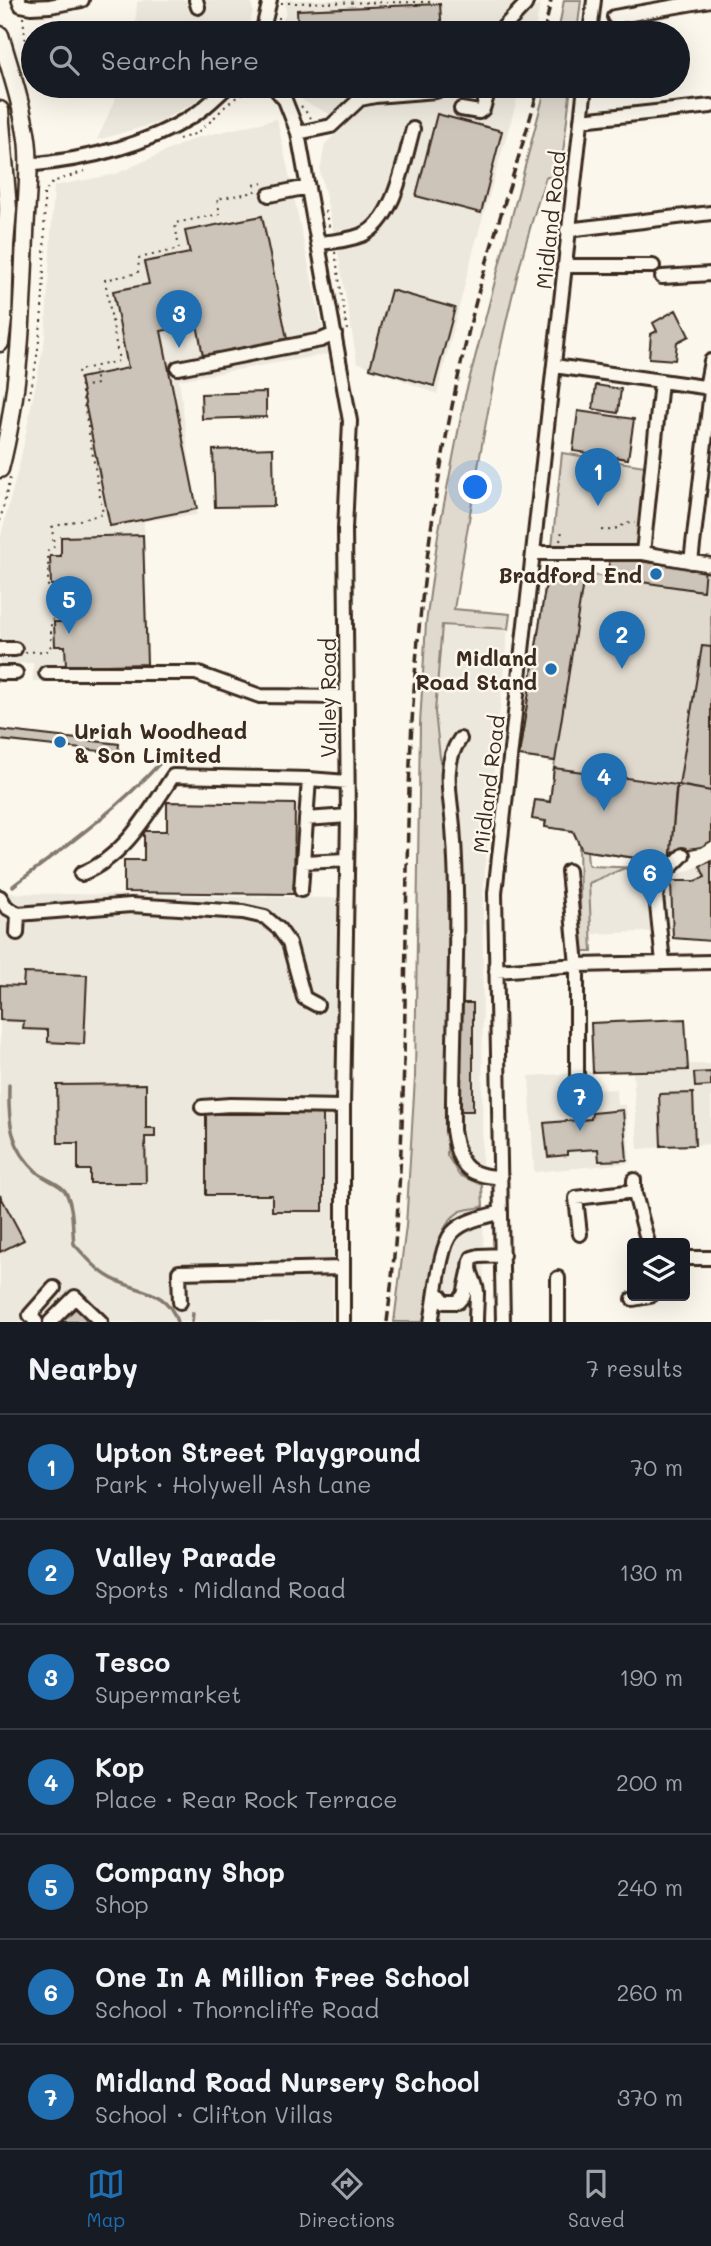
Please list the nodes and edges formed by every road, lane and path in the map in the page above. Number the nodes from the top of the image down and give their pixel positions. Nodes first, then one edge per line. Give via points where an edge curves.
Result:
1 (82, 0) edge
2 (433, 0) edge
3 (527, 0) edge
4 (594, 0) edge
5 (711, 0) edge
6 (270, 2) edge
7 (50, 3) edge
8 (24, 4) edge
9 (614, 17) dead end
10 (265, 21) edge
11 (510, 21) edge
12 (591, 21) edge
13 (0, 35) edge
14 (214, 98) edge
15 (234, 98) edge
16 (282, 98) edge
17 (365, 98) edge
18 (486, 98) edge
19 (583, 98) edge
20 (711, 106) edge
21 (461, 109) dead end
22 (0, 110) edge
23 (581, 120) junction
24 (413, 129) dead end
25 (298, 133) junction
26 (170, 142) dead end
27 (27, 165) junction
28 (3, 166) edge
29 (95, 167) dead end
30 (308, 187) junction
31 (268, 189) joint
32 (711, 213) edge
33 (0, 225) edge
34 (567, 230) junction
35 (319, 243) junction
36 (5, 245) junction
37 (564, 266) junction
38 (653, 266) dead end
39 (711, 274) edge
40 (662, 277) dead end
41 (2, 318) edge
42 (335, 334) junction
43 (0, 343) edge
44 (711, 361) edge
45 (554, 366) junction
46 (94, 367) junction
47 (178, 368) dead end
48 (661, 382) junction
49 (80, 387) junction
50 (710, 389) edge
51 (29, 399) dead end
52 (6, 468) edge
53 (0, 521) edge
54 (646, 525) junction
55 (601, 530) dead end
56 (534, 552) junction
57 (643, 553) junction
58 (691, 562) junction
59 (711, 565) edge
60 (0, 649) edge
61 (19, 650) joint
62 (0, 673) edge
63 (16, 673) dead end
64 (47, 673) dead end
65 (346, 697) junction
66 (460, 739) dead end
67 (309, 779) junction
68 (347, 782) junction
69 (348, 816) junction
70 (306, 819) junction
71 (683, 855) dead end
72 (347, 860) junction
73 (303, 862) junction
74 (568, 871) dead end
75 (81, 874) dead end
76 (301, 890) dead end
77 (0, 897) edge
78 (18, 915) junction
79 (17, 933) dead end
80 (663, 962) junction
81 (711, 962) edge
82 (577, 965) junction
83 (496, 971) junction
84 (317, 1005) dead end
85 (577, 1078) dead end
86 (202, 1107) dead end
87 (343, 1107) junction
88 (500, 1177) junction
89 (501, 1212) junction
90 (580, 1234) dead end
91 (647, 1238) edge
92 (503, 1255) junction
93 (690, 1258) edge
94 (711, 1258) edge
95 (342, 1268) junction
96 (469, 1272) junction
97 (554, 1284) dead end
98 (54, 1288) dead end
99 (437, 1292) junction
100 (180, 1302) dead end
101 (37, 1322) edge
102 (50, 1322) edge
103 (101, 1322) edge
104 (343, 1322) edge
105 (431, 1322) edge
106 (476, 1322) edge
107 (503, 1322) edge
108 (558, 1322) edge

1 - 7 street
2 - 6 path
3 - 11 street
4 - 12 street
5 - 9 street
6 - 10 street
7 - 8 street
13 - 27 main road via 21,111
14 - 27 street via 193,116 106,153
15 - 26 path via 195,133
16 - 25 street, Valley Road
17 - 25 street via 331,126
18 - 21 street via 479,111
19 - 23 street, Midland Road
20 - 23 street
22 - 28 main road
23 - 34 street, Midland Road
24 - 35 street via 383,217 362,234
25 - 30 street, Valley Road
27 - 28 main road
27 - 52 main road via 23,308
28 - 36 main road via 8,209
29 - 51 path via 53,181 44,193 45,279
30 - 31 street
30 - 35 street, Valley Road
31 - 46 path via 254,185 255,192 217,199 220,214 175,222 179,249 139,258 138,273 105,280 119,361
32 - 34 street
33 - 36 main road
34 - 37 street, Midland Road
35 - 42 street, Valley Road
36 - 41 main road
37 - 38 street
37 - 45 street, Midland Road
39 - 40 street
41 - 43 main road
42 - 47 street
42 - 65 street, Valley Road via 350,421
44 - 50 street
45 - 48 street
45 - 56 street, Midland Road
46 - 49 path via 78,370
46 - 49 path via 97,384
48 - 50 street
48 - 54 street
49 - 61 path via 103,514 52,527 48,587 59,589 60,618 51,620 49,651
50 - 58 street
52 - 53 path
54 - 55 path via 627,522 616,530
54 - 57 street
56 - 57 street
56 - 83 street, Midland Road via 495,893
57 - 58 street
58 - 59 street
60 - 61 street
62 - 63 street
64 - 65 street via 196,673 260,696
65 - 68 street, Valley Road
66 - 88 street via 451,751 448,775 456,875 453,1130 458,1156 469,1170 482,1177
67 - 68 street
67 - 70 street
67 - 75 street via 173,776 144,821 111,858
68 - 69 street, Valley Road
69 - 70 street
69 - 72 street, Valley Road
70 - 73 street
71 - 80 street via 661,877 656,896
72 - 73 street
72 - 87 street, Valley Road
73 - 76 street
74 - 82 street
77 - 78 street
78 - 79 street
78 - 84 street via 131,905 265,917 289,943 304,998
80 - 81 street
80 - 82 street
82 - 83 street
82 - 85 street
83 - 88 street, Midland Road
86 - 87 street
87 - 95 street, Valley Road
88 - 89 street, Midland Road
89 - 92 street, Midland Road
89 - 99 street via 452,1231 444,1245
90 - 91 street via 576,1198 617,1193 634,1185
92 - 96 street via 472,1258
92 - 107 street, Midland Road
93 - 94 street
95 - 100 street via 179,1272
95 - 104 street, Valley Road
96 - 99 street via 458,1302 445,1302
96 - 106 street via 477,1289
97 - 108 street
98 - 101 street via 30,1315
99 - 105 street
102 - 103 street via 75,1297

